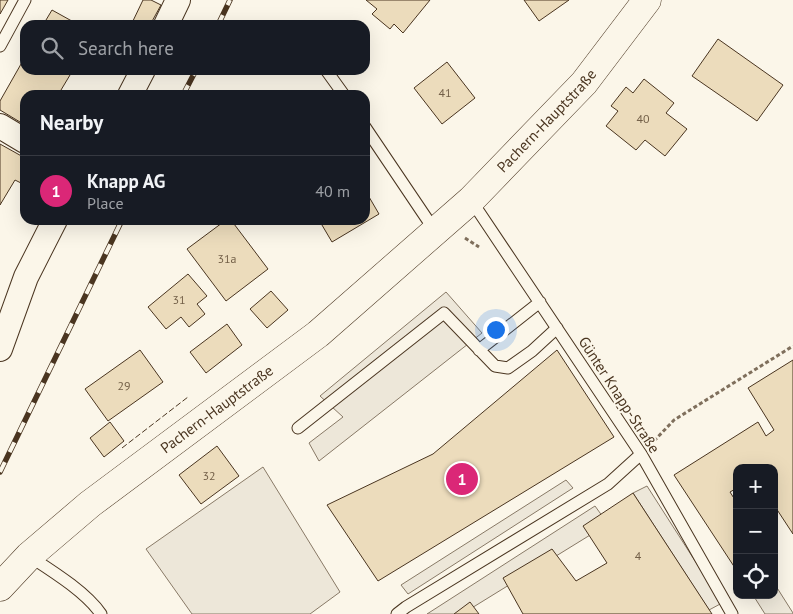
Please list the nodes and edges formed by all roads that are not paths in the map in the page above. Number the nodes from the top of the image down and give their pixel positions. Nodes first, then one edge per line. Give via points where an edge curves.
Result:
1 (25, 0) edge
2 (178, 0) edge
3 (646, 0) edge
4 (168, 20) edge
5 (0, 46) edge
6 (140, 75) edge
7 (330, 75) edge
8 (133, 90) edge
9 (340, 90) edge
10 (0, 126) edge
11 (370, 134) edge
12 (20, 138) edge
13 (471, 200) junction
14 (52, 225) edge
15 (435, 231) junction
16 (540, 302) junction
17 (557, 328) junction
18 (0, 349) edge
19 (479, 350) junction
20 (298, 428) dead end
21 (641, 454) junction
22 (30, 556) junction
23 (0, 586) edge
24 (101, 614) edge
25 (397, 614) edge
26 (732, 614) edge

1 - 5 lane
2 - 4 street
3 - 13 main road, Pachern-Hauptstraße via 584,83
6 - 8 street
7 - 9 lane
10 - 12 street
11 - 15 lane
13 - 15 main road, Pachern-Hauptstraße
13 - 16 lane, Günter Knapp-Straße
14 - 18 street via 26,277
15 - 22 main road, Pachern-Hauptstraße via 318,334 90,504
16 - 17 lane, Günter Knapp-Straße
16 - 19 lane
17 - 19 lane via 532,352 508,368 495,366
17 - 21 lane, Günter Knapp-Straße
19 - 20 lane via 444,313
21 - 25 lane via 608,484
21 - 26 lane, Günter Knapp-Straße
22 - 23 main road, Pachern-Hauptstraße
22 - 24 lane via 96,606

